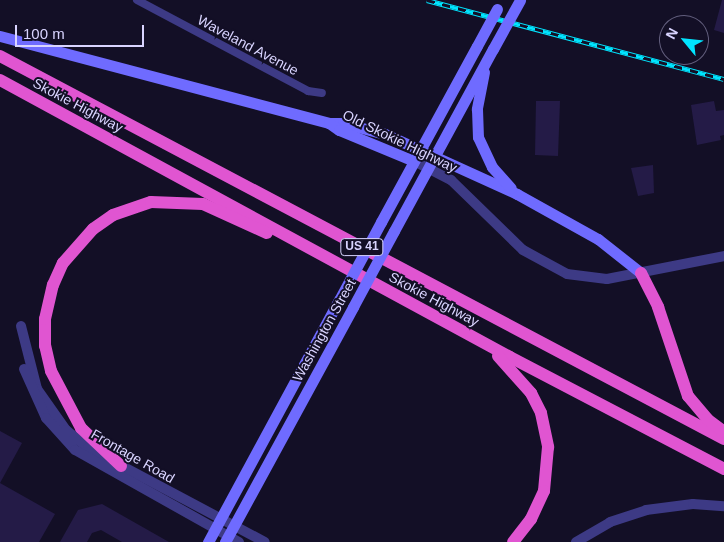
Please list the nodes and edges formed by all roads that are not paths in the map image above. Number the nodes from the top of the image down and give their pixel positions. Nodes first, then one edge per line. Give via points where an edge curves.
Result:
1 (138, 0) edge
2 (502, 0) edge
3 (520, 0) edge
4 (0, 36) edge
5 (0, 56) edge
6 (486, 63) junction
7 (0, 80) edge
8 (322, 93) dead end
9 (329, 123) junction
10 (422, 148) junction
11 (436, 155) junction
12 (414, 162) junction
13 (428, 168) junction
14 (517, 194) junction
15 (724, 256) edge
16 (346, 269) junction
17 (641, 273) junction
18 (463, 331) junction
19 (724, 432) edge
20 (724, 439) edge
21 (121, 466) junction
22 (724, 469) edge
23 (724, 506) edge
24 (218, 524) junction
25 (229, 535) edge
26 (208, 542) edge
27 (239, 542) edge
28 (265, 542) edge
29 (514, 542) edge
30 (576, 542) edge

1 - 8 street, Waveland Avenue via 308,91
2 - 10 main road, Washington Street, bridge
3 - 6 main road, Washington Street, bridge
4 - 9 main road
5 - 20 highway, Skokie Highway / US 41
6 - 11 main road, Washington Street
6 - 14 main road via 477,109 478,137 492,167
7 - 16 highway, Skokie Highway / US 41
9 - 10 main road, Old Skokie Highway via 343,123 385,134
9 - 12 main road, Old Skokie Highway
10 - 11 main road
10 - 12 main road, Washington Street
11 - 13 main road, Washington Street
11 - 14 main road
12 - 13 street, Old Skokie Highway
12 - 24 main road, Washington Street, bridge
13 - 17 street, Old Skokie Highway via 451,180 523,250 550,267 589,279
13 - 25 main road, Washington Street, bridge
14 - 17 main road via 598,238
15 - 17 street, Old Skokie Highway
16 - 18 highway, Skokie Highway / US 41
16 - 21 highway via 216,208 185,201 134,206 93,229 74,248 53,285 44,319 45,346 51,371 70,411 105,453
17 - 19 highway via 658,307 688,396 706,419
18 - 22 highway, Skokie Highway / US 41
18 - 29 highway via 514,370 531,392 546,434 548,465 544,491 531,519
21 - 24 street, Frontage Road
21 - 24 street, Frontage Road via 88,448 66,430 48,407 30,369 21,326 19,344 28,382 46,418 75,450
23 - 30 street via 693,504 646,510 610,522
24 - 25 street, Frontage Road
24 - 26 main road, Washington Street
25 - 27 street, Frontage Road
25 - 28 street, Frontage Road

